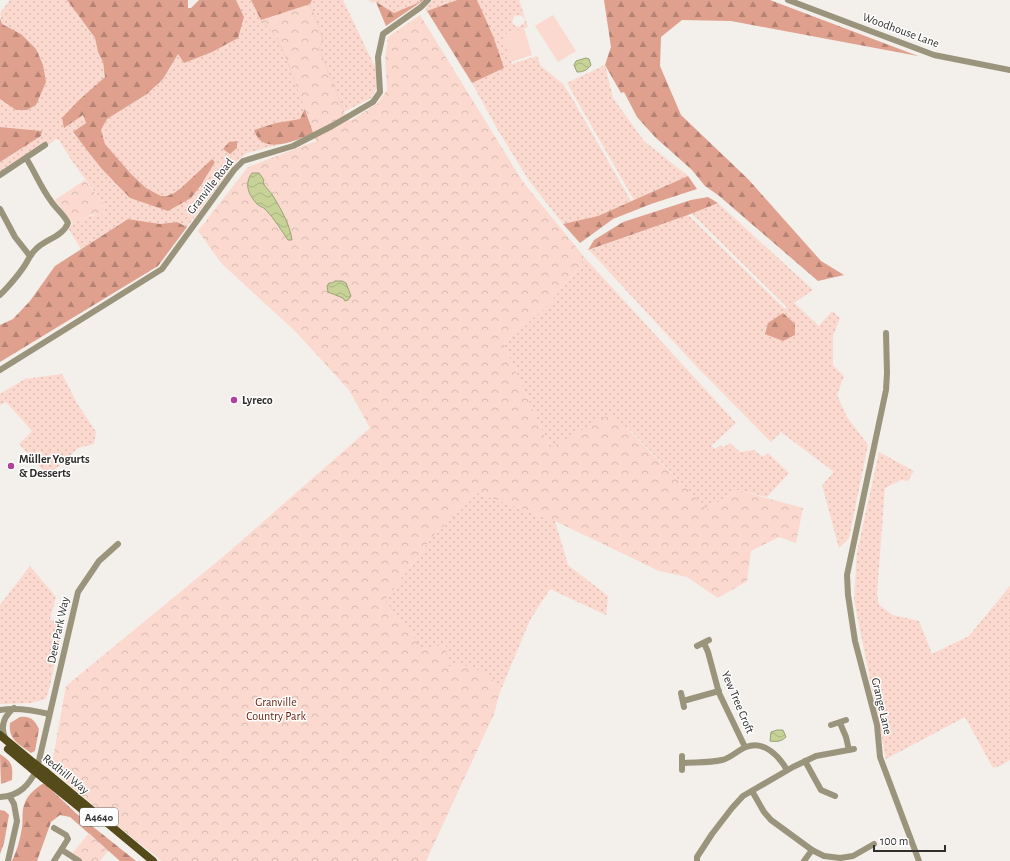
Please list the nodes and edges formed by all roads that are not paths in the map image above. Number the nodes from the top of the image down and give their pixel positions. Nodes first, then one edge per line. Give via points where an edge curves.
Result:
1 (428, 0) edge
2 (788, 0) edge
3 (1010, 70) edge
4 (45, 145) dead end
5 (26, 158) junction
6 (0, 175) edge
7 (0, 209) edge
8 (30, 256) junction
9 (0, 295) edge
10 (886, 333) dead end
11 (0, 370) edge
12 (118, 544) dead end
13 (697, 646) dead end
14 (718, 691) junction
15 (681, 693) dead end
16 (14, 708) junction
17 (0, 710) edge
18 (49, 714) junction
19 (831, 725) dead end
20 (0, 735) edge
21 (4, 742) edge
22 (745, 747) junction
23 (682, 756) dead end
24 (805, 761) junction
25 (682, 763) junction
26 (682, 770) dead end
27 (788, 770) junction
28 (44, 775) junction
29 (752, 791) junction
30 (835, 796) dead end
31 (0, 797) edge
32 (10, 797) junction
33 (54, 828) dead end
34 (874, 844) dead end
35 (62, 850) junction
36 (812, 850) junction
37 (823, 855) junction
38 (8, 861) edge
39 (54, 861) edge
40 (79, 861) edge
41 (145, 861) edge
42 (153, 861) edge
43 (697, 861) edge
44 (804, 861) edge
45 (829, 861) edge
46 (919, 861) edge

1 - 11 street, Granville Road via 383,34 378,57 380,92 373,102 293,146 243,162 234,170 162,269
2 - 3 street, Woodhouse Lane via 934,55
4 - 5 street
5 - 6 street
5 - 8 street via 50,200 66,217 68,223 62,232 38,247
7 - 8 street
8 - 9 street
10 - 46 street, Grange Lane via 886,390 847,575 848,595 863,674 877,725 880,757
12 - 18 street, Deer Park Way via 99,561 78,592
13 - 14 street, Yew Tree Croft via 706,641
14 - 15 street via 683,704
14 - 22 street, Yew Tree Croft
16 - 17 street
16 - 18 street
16 - 21 street via 5,716 2,723
18 - 32 street, Deer Park Way via 37,769 25,787
19 - 24 street via 843,721 851,750 816,756
20 - 21 main road, Redhill Way / A4640
21 - 28 main road, Redhill Way / A4640, bridge
22 - 25 street via 723,760
22 - 27 street via 762,746 781,758
23 - 25 street
24 - 27 street
24 - 30 street via 821,790
25 - 26 street
27 - 29 street
28 - 41 main road, Redhill Way / A4640
28 - 42 main road, Redhill Way / A4640
29 - 36 street via 770,820
29 - 43 street via 743,796 732,808 712,834
31 - 32 street
32 - 38 street via 17,821
33 - 35 street via 68,838
34 - 37 street via 852,856 840,858
35 - 39 street
35 - 40 street
36 - 37 street
36 - 44 street
37 - 45 street

